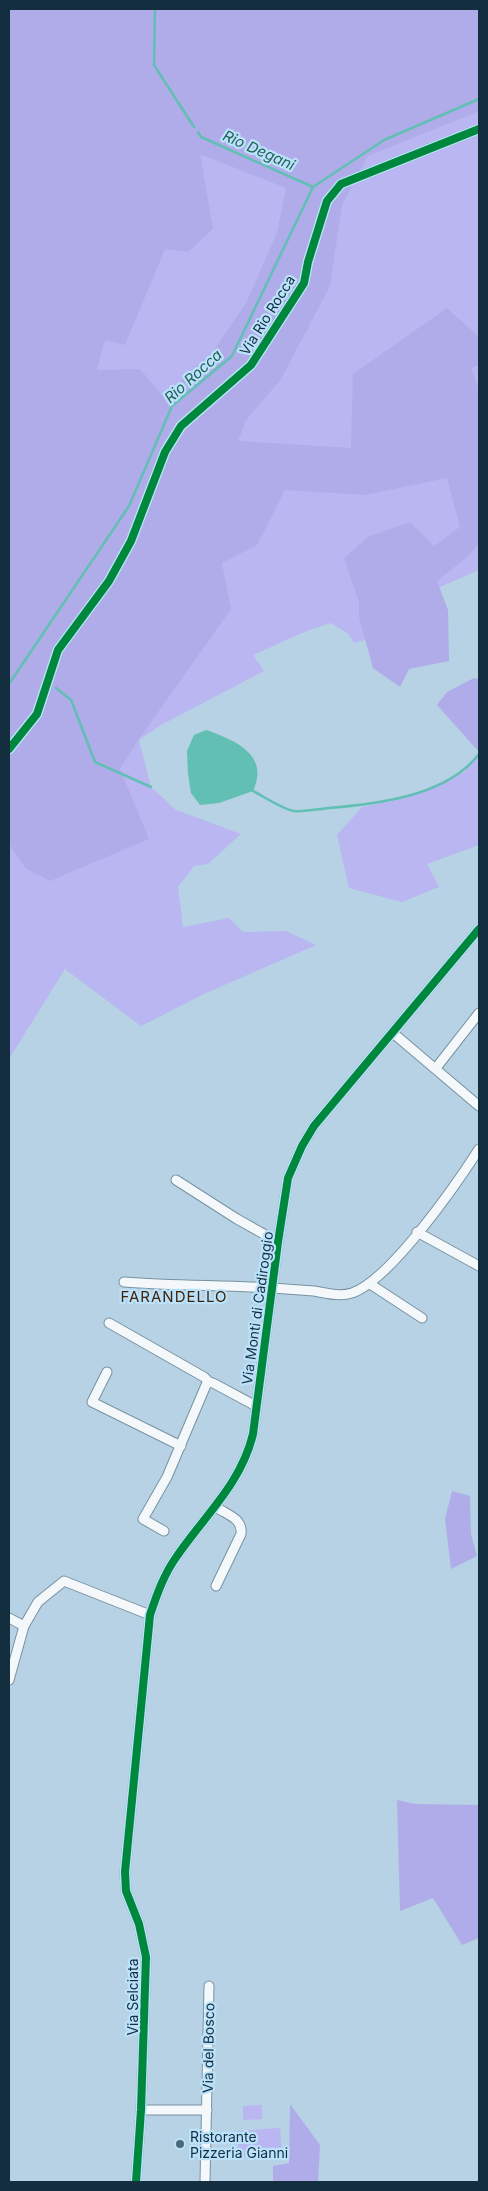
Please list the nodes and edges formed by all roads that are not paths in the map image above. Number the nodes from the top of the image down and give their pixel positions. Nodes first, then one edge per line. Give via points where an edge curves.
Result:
1 (479, 129) edge
2 (9, 749) edge
3 (479, 929) edge
4 (479, 1013) edge
5 (393, 1033) junction
6 (436, 1068) junction
7 (479, 1106) edge
8 (479, 1149) edge
9 (176, 1180) dead end
10 (418, 1232) junction
11 (278, 1242) junction
12 (479, 1266) edge
13 (124, 1282) dead end
14 (370, 1284) junction
15 (272, 1288) junction
16 (422, 1318) dead end
17 (109, 1324) dead end
18 (106, 1372) dead end
19 (209, 1382) junction
20 (256, 1406) junction
21 (181, 1446) junction
22 (216, 1507) junction
23 (164, 1531) dead end
24 (216, 1586) dead end
25 (150, 1615) junction
26 (9, 1618) edge
27 (24, 1626) junction
28 (9, 1680) edge
29 (139, 1726) joint
30 (209, 1986) dead end
31 (141, 2110) junction
32 (207, 2110) junction
33 (136, 2182) edge
34 (205, 2182) edge

1 - 2 street, Via Rio Rocca via 341,184 333,192 327,201 304,283 251,365 181,426 165,452 131,541 109,581 58,650 37,714
3 - 5 street, Via Monti di Cadiroggio
4 - 6 street
5 - 6 street
5 - 11 street, Via Monti di Cadiroggio via 314,1126 302,1146 288,1178
6 - 7 street
8 - 10 street via 448,1196
9 - 11 street, Via Monti di Cadiroggio
10 - 12 street
10 - 14 street
11 - 15 street, Via Monti di Cadiroggio
13 - 15 street
14 - 15 street via 350,1294 338,1295
14 - 16 street
15 - 20 street, Via Monti di Cadiroggio
17 - 19 street
18 - 21 street via 92,1402
19 - 20 street
19 - 21 street
20 - 22 street, Via Monti di Cadiroggio via 248,1453 232,1485
21 - 23 street via 143,1519
22 - 24 street via 237,1519 242,1534
22 - 25 street, Via Monti di Cadiroggio via 177,1556 162,1581
25 - 27 street via 64,1581 38,1602
25 - 29 street, Via Monti di Cadiroggio
26 - 27 street
27 - 28 street
29 - 31 street, Via Selciata via 125,1872 126,1891 139,1924 146,1957
30 - 32 street, Via del Bosco
31 - 32 street, Via del Bosco
31 - 33 street, Via Selciata
32 - 34 street, Via del Bosco

